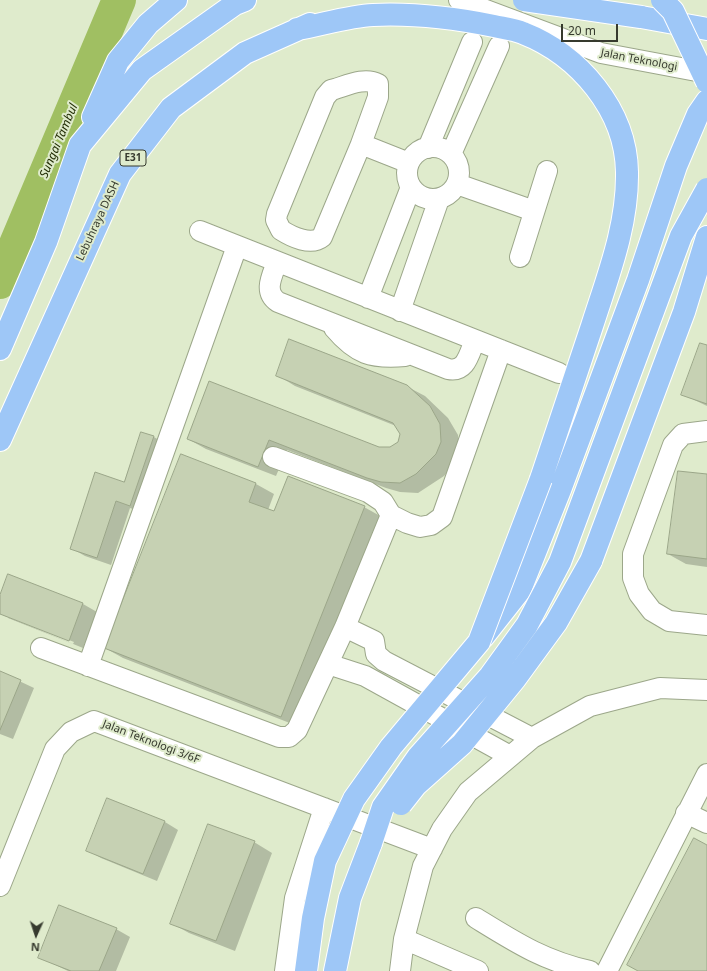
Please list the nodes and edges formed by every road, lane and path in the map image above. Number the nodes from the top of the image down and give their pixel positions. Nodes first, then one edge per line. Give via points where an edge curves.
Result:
1 (176, 0) edge
2 (245, 0) edge
3 (390, 0) edge
4 (459, 0) edge
5 (524, 0) edge
6 (558, 0) edge
7 (662, 0) edge
8 (297, 29) junction
9 (707, 29) edge
10 (707, 39) edge
11 (472, 42) dead end
12 (498, 46) dead end
13 (707, 73) edge
14 (707, 82) edge
15 (707, 101) edge
16 (361, 144) junction
17 (80, 145) junction
18 (428, 148) junction
19 (451, 154) junction
20 (409, 163) junction
21 (547, 171) dead end
22 (457, 184) junction
23 (411, 187) junction
24 (707, 189) edge
25 (439, 199) junction
26 (534, 211) junction
27 (200, 231) dead end
28 (707, 237) edge
29 (237, 246) junction
30 (520, 257) dead end
31 (277, 262) junction
32 (368, 298) junction
33 (400, 311) junction
34 (475, 340) junction
35 (0, 349) edge
36 (501, 350) junction
37 (559, 373) dead end
38 (707, 431) edge
39 (0, 440) edge
40 (272, 457) dead end
41 (391, 515) junction
42 (707, 625) edge
43 (345, 627) junction
44 (479, 642) junction
45 (41, 648) dead end
46 (328, 664) junction
47 (88, 666) junction
48 (707, 690) edge
49 (532, 738) junction
50 (510, 756) junction
51 (707, 774) edge
52 (324, 808) junction
53 (686, 813) junction
54 (707, 823) edge
55 (371, 843) junction
56 (432, 849) junction
57 (0, 886) edge
58 (476, 918) dead end
59 (404, 939) junction
60 (454, 966) edge
61 (285, 971) edge
62 (306, 971) edge
63 (336, 971) edge
64 (400, 971) edge
65 (478, 971) edge
66 (590, 971) edge
67 (607, 971) edge

1 - 17 highway via 148,24 118,61
2 - 17 highway via 142,70
3 - 8 highway, Lebuhraya DASH / E31 via 356,2
4 - 13 street, Jalan Teknologi via 601,53
5 - 9 highway, bridge via 641,16
6 - 10 street via 611,18
7 - 14 highway, bridge via 673,11
8 - 39 highway, Lebuhraya DASH / E31 via 245,53 172,108 120,174
8 - 44 highway, bridge via 371,15 430,16 522,32 554,48 586,75 608,104 621,135 627,171 624,214 615,255 541,480
11 - 18 street
12 - 19 street
15 - 44 highway, bridge via 698,114 676,166 630,302 520,590
16 - 16 street via 322,237 318,240 307,240 281,230 276,220 277,214 325,97 331,90 372,81 378,84 378,97
16 - 20 street
17 - 35 highway via 46,242
18 - 19 street via 444,149
18 - 20 street via 420,151
19 - 22 street via 459,168
20 - 23 street via 407,171
21 - 26 street
22 - 25 street via 447,196
22 - 26 street
23 - 25 street via 423,198
23 - 32 street
24 - 55 highway, bridge via 681,236 560,562 527,626 490,676 418,757 383,807
25 - 33 street
26 - 30 street
27 - 29 street
28 - 55 highway, bridge via 684,312 591,562 556,623 515,679 462,744 416,785
29 - 31 street
29 - 47 street
31 - 32 street
31 - 34 street via 269,290 273,299 329,322 348,344 364,353 382,357 411,355 448,369 458,369 466,362
32 - 33 street
33 - 34 street
34 - 36 street
36 - 37 street
36 - 41 street via 442,517 431,525 420,527
38 - 42 street via 683,434 673,445 633,554 633,578 638,594 652,611 669,621
40 - 41 street via 368,492 383,502
41 - 43 street
43 - 46 street
43 - 49 street via 374,641 376,654 384,661
44 - 62 highway, bridge via 391,748 354,799 325,861 313,918
45 - 47 street
46 - 47 street via 297,730 284,738
46 - 50 street via 365,676
48 - 49 street via 660,688 590,706
49 - 50 street
50 - 56 street via 468,792 442,829
51 - 53 street
52 - 56 street, Jalan Teknologi 3/6F
52 - 57 street, Jalan Teknologi 3/6F via 94,721 71,732 55,749
52 - 61 street via 295,898
53 - 54 street
53 - 67 street
55 - 63 highway via 350,898
56 - 59 street via 423,866
58 - 66 street via 539,956
59 - 60 street
59 - 64 street
60 - 65 street

